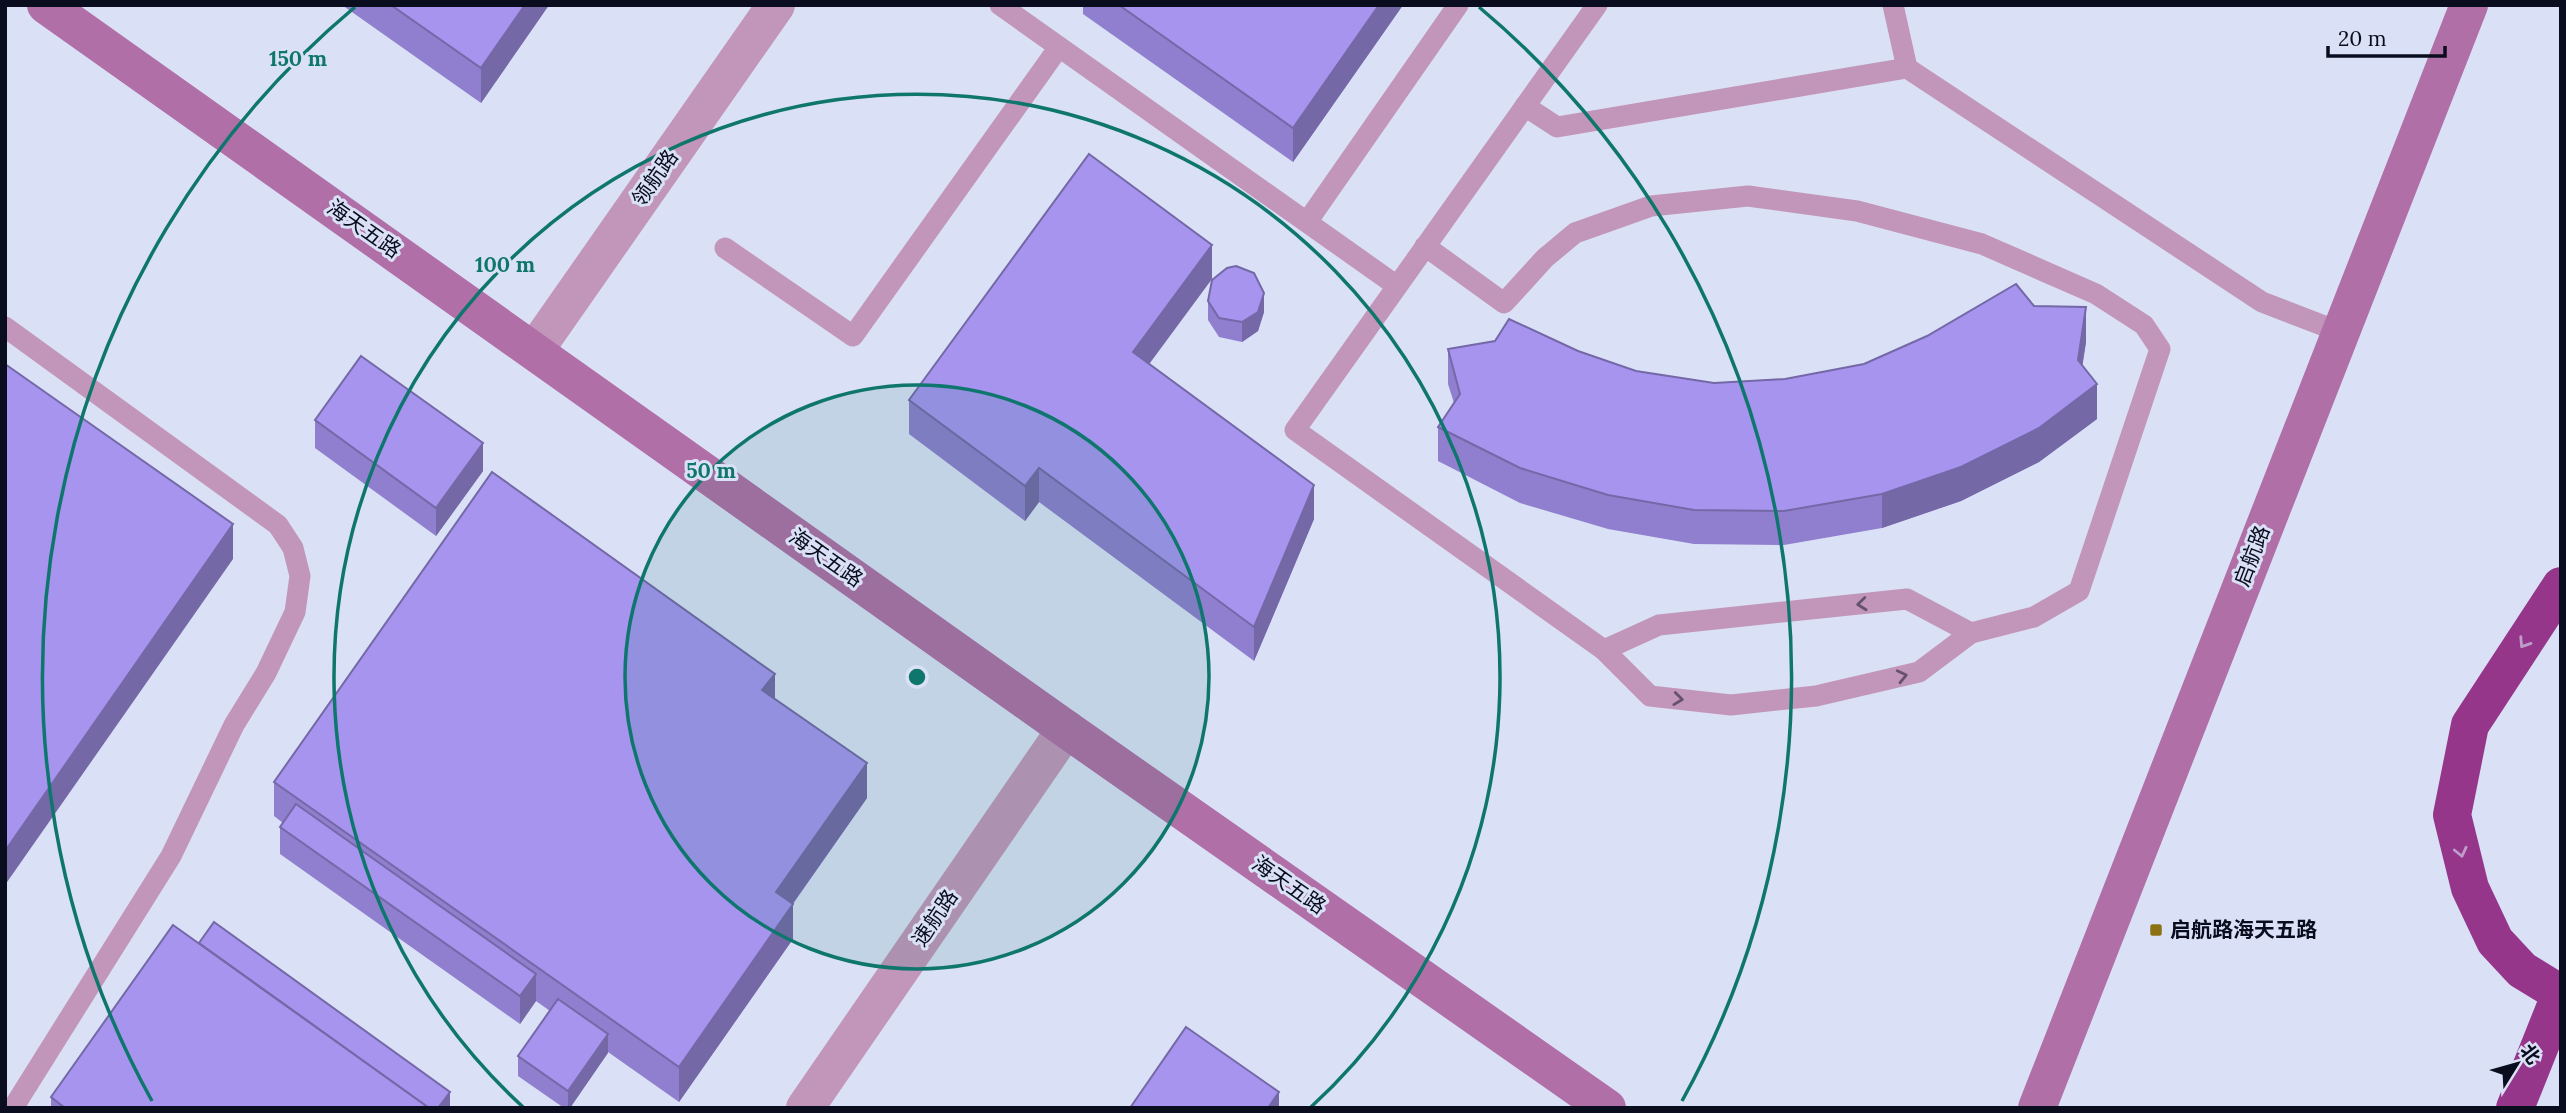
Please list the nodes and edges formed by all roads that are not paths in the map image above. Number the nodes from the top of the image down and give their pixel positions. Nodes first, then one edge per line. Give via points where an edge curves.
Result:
1 (46, 5) edge
2 (775, 5) edge
3 (1000, 5) edge
4 (1458, 5) edge
5 (1597, 5) edge
6 (1893, 5) edge
7 (2469, 5) edge
8 (1059, 47) junction
9 (1907, 68) junction
10 (1525, 106) junction
11 (1307, 222) junction
12 (1425, 246) junction
13 (725, 248) dead end
14 (1397, 286) junction
15 (5, 327) edge
16 (2340, 332) junction
17 (535, 350) junction
18 (2561, 586) edge
19 (1971, 633) junction
20 (1604, 650) junction
21 (1066, 729) junction
22 (2561, 993) edge
23 (13, 1108) edge
24 (805, 1108) edge
25 (1606, 1108) edge
26 (2037, 1108) edge
27 (2515, 1108) edge

1 - 17 street, 海天五路
2 - 17 street, 领航路
3 - 8 lane
4 - 11 lane
5 - 10 lane
6 - 9 lane
7 - 16 street, 启航路
8 - 11 lane
8 - 13 lane via 853,336
9 - 10 lane via 1557,127
9 - 16 lane via 2262,302
10 - 12 lane
11 - 14 lane
12 - 14 lane
12 - 19 lane via 1504,303 1575,233 1651,206 1748,196 1857,211 1982,244 2096,294 2144,325 2160,349 2078,591 2034,617
14 - 20 lane via 1295,430
15 - 23 lane via 278,525 293,548 300,576 295,612 171,856
16 - 26 street, 启航路
17 - 21 street, 海天五路
18 -> 22 highway via 2470,725 2452,816 2470,888 2495,941 2522,970
19 -> 20 lane via 1907,599 1660,625
20 -> 19 lane via 1650,696 1731,705 1816,696 1919,673
21 - 24 street, 速航路
21 - 25 street, 海天五路
22 - 27 highway, bridge

